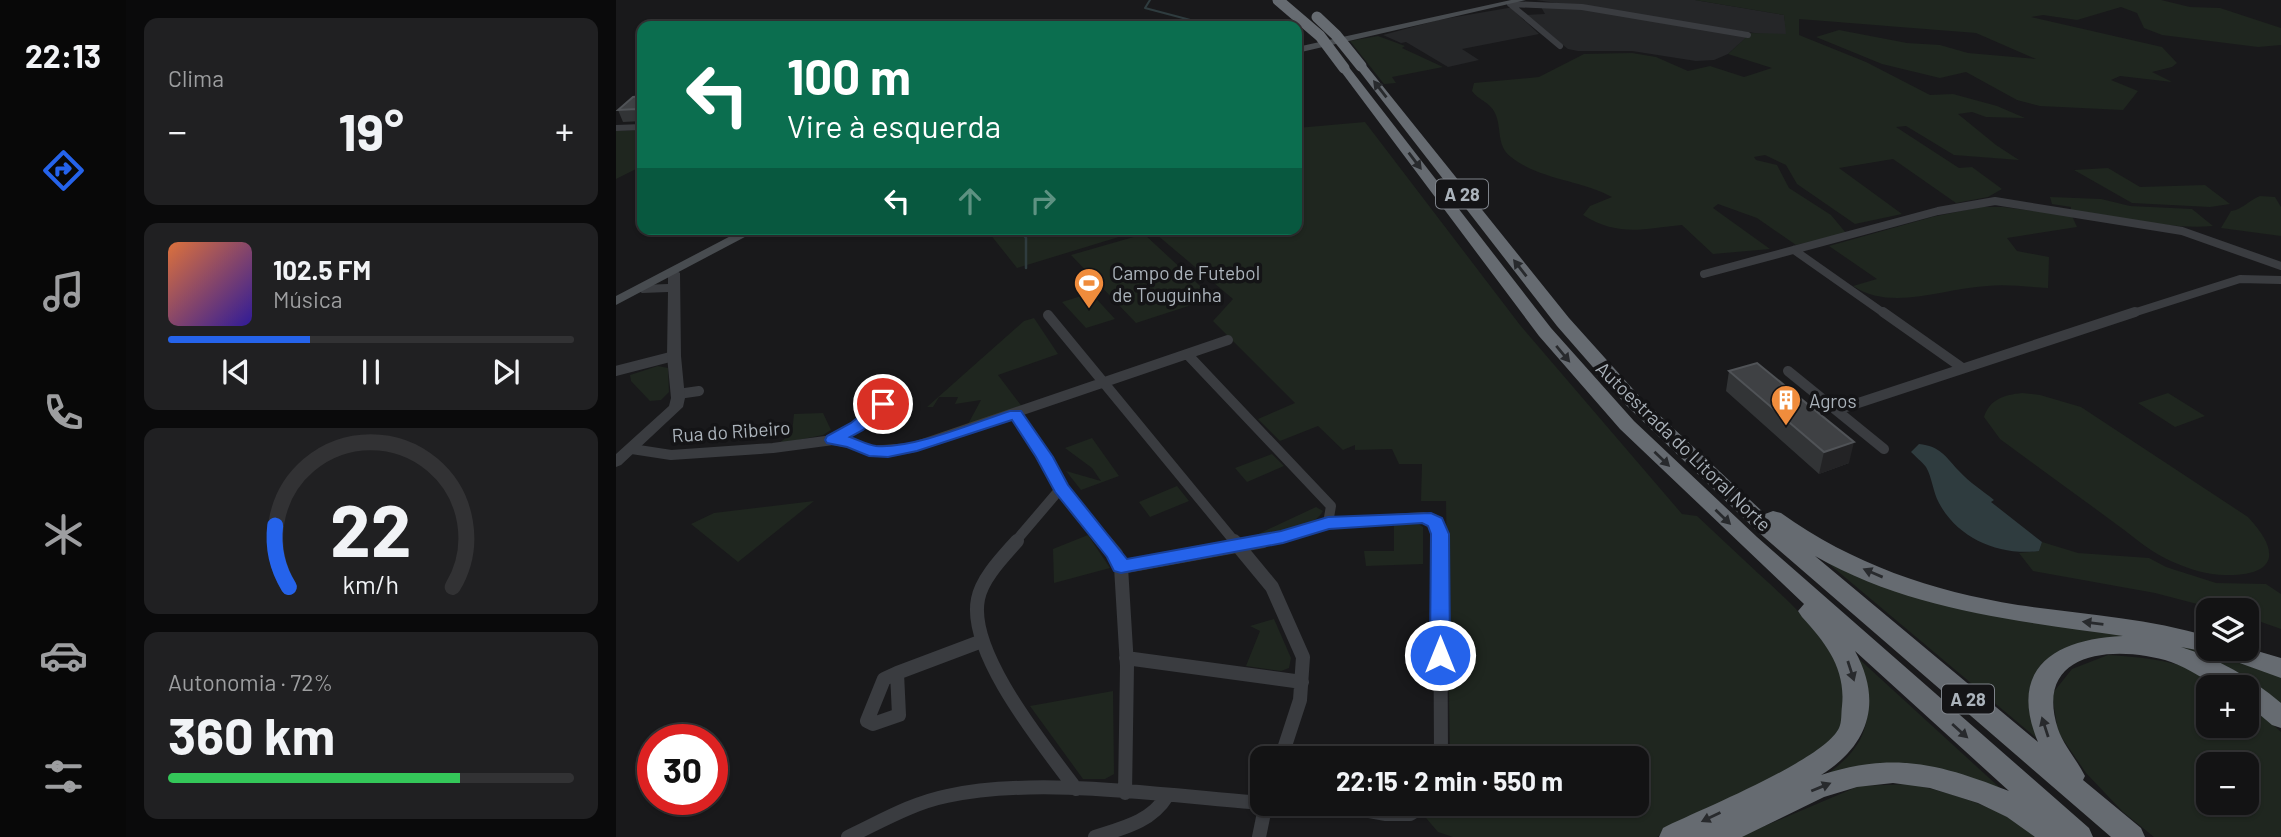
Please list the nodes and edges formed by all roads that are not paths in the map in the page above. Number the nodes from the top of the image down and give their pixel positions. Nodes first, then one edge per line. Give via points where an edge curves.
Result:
1 (1278, 0) edge
2 (1295, 0) edge
3 (1522, 0) edge
4 (1528, 0) edge
5 (1510, 4) junction
6 (1545, 6) junction
7 (1748, 35) dead end
8 (1560, 46) dead end
9 (1302, 49) edge
10 (637, 127) edge
11 (616, 128) edge
12 (743, 235) edge
13 (1794, 250) junction
14 (2281, 266) edge
15 (674, 273) junction
16 (1704, 274) dead end
17 (2281, 280) edge
18 (642, 289) junction
19 (674, 289) junction
20 (616, 301) edge
21 (1048, 315) dead end
22 (1228, 340) dead end
23 (1188, 355) junction
24 (674, 356) junction
25 (1961, 367) junction
26 (616, 371) edge
27 (1788, 371) dead end
28 (1104, 383) junction
29 (699, 391) dead end
30 (678, 394) junction
31 (883, 404) dead end
32 (1837, 410) junction
33 (1016, 414) junction
34 (834, 434) junction
35 (632, 449) junction
36 (1884, 449) dead end
37 (616, 462) edge
38 (1702, 468) junction
39 (1061, 488) junction
40 (1328, 523) junction
41 (1749, 542) junction
42 (1235, 545) junction
43 (1121, 567) junction
44 (982, 641) junction
45 (2196, 642) edge
46 (1126, 658) junction
47 (2259, 661) edge
48 (2281, 668) edge
49 (897, 673) dead end
50 (2222, 675) edge
51 (1302, 682) junction
52 (2259, 699) edge
53 (2281, 718) edge
54 (1285, 746) edge
55 (1441, 746) edge
56 (1076, 789) junction
57 (1125, 793) junction
58 (1167, 796) junction
59 (1250, 802) edge
60 (2094, 805) junction
61 (1263, 816) edge
62 (848, 837) edge
63 (1095, 837) edge
64 (1259, 837) edge
65 (1673, 837) edge
66 (1715, 837) edge
67 (2056, 837) edge
68 (2079, 837) edge
69 (2130, 837) edge

1 -> 41 highway, Autoestrada do Litoral Norte / A 28, bridge via 1320,36 1584,379
38 -> 2 highway, Autoestrada do Litoral Norte / A 28, bridge via 1633,401 1563,322 1361,65 1336,35
3 - 5 main road
4 - 6 street
5 - 6 street
5 - 8 street
5 - 9 main road
6 - 7 street via 1582,6
10 - 11 street
12 - 15 main road
13 - 14 street via 1938,211 1995,201 2182,231
13 - 16 street
13 - 25 street
15 - 18 main road
15 - 19 street
17 - 25 street via 2241,279 2215,286
18 - 19 street
18 - 20 main road
19 - 24 street
21 - 28 street
22 - 23 street, Rua do Ribeiro
23 - 28 street, Rua do Ribeiro
23 - 40 street via 1331,506
24 - 26 street
24 - 30 street
25 - 32 street
27 - 32 street
28 - 33 street, Rua do Ribeiro
28 - 42 street
29 - 30 street
30 - 35 street via 676,407
31 - 34 street, Rua do Ribeiro via 857,427
32 - 36 street
33 - 34 street, Rua do Ribeiro via 888,452 869,451
33 - 39 street
34 - 35 street, Rua do Ribeiro via 773,448 671,455
35 - 37 street
45 -> 38 highway via 2155,632 2006,612 1914,589 1835,556 1786,528 1715,470
38 - 60 highway, Autoestrada do Litoral Norte / A 28
39 - 43 street via 1116,554
39 - 44 street via 978,598 976,621
40 - 42 street
40 - 55 street via 1424,517 1435,522 1440,534
41 -> 65 highway via 1842,648 1853,670 1857,695 1851,733 1823,760
41 -> 68 highway, Autoestrada do Litoral Norte / A 28
42 - 43 street
42 - 51 street via 1272,587 1303,657
43 - 46 street
44 - 49 street
44 - 56 street via 1005,688
46 - 51 street
46 - 57 street
47 - 48 highway
60 -> 50 highway via 2060,762 2040,711 2043,680 2062,659 2099,646 2147,647 2198,662
51 - 54 street
52 - 53 highway
56 - 57 street
56 - 62 street via 992,789 945,796
57 - 58 street
58 - 59 street
58 - 63 street via 1150,817
60 - 69 highway, Autoestrada do Litoral Norte / A 28
61 - 64 street
66 -> 67 highway via 1832,782 1882,771 1929,777 1975,790 2019,809

